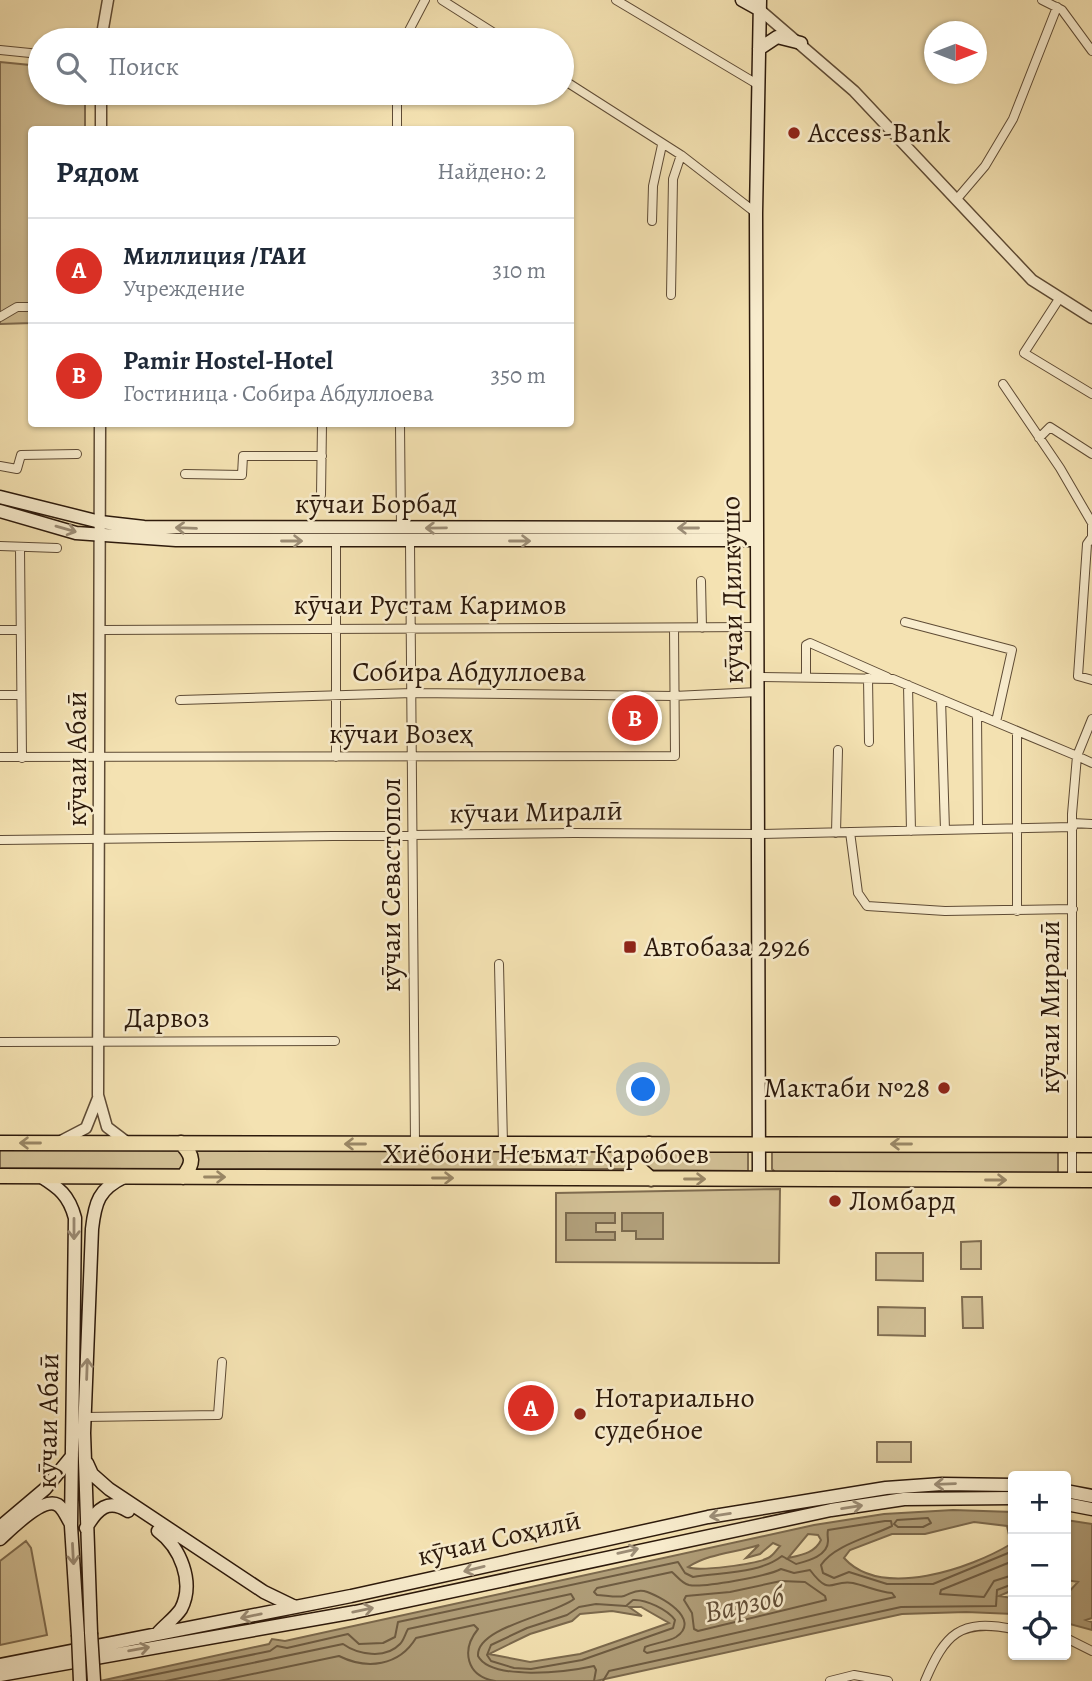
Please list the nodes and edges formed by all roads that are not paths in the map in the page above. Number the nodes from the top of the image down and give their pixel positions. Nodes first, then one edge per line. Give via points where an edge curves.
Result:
1 (108, 0) edge
2 (425, 0) edge
3 (443, 0) edge
4 (616, 0) edge
5 (742, 0) edge
6 (1042, 0) edge
7 (760, 5) edge
8 (1057, 7) junction
9 (103, 28) edge
10 (410, 28) edge
11 (486, 28) edge
12 (801, 43) junction
13 (759, 49) junction
14 (0, 50) edge
15 (1092, 51) edge
16 (28, 53) edge
17 (757, 83) junction
18 (574, 87) edge
19 (101, 105) edge
20 (397, 105) edge
21 (101, 126) edge
22 (397, 126) edge
23 (662, 145) junction
24 (681, 155) junction
25 (956, 200) junction
26 (756, 213) junction
27 (652, 221) dead end
28 (671, 295) dead end
29 (1059, 299) junction
30 (28, 307) edge
31 (0, 317) edge
32 (1092, 318) edge
33 (1003, 384) dead end
34 (1092, 394) edge
35 (100, 427) edge
36 (322, 427) edge
37 (400, 427) edge
38 (1039, 438) junction
39 (77, 454) dead end
40 (1092, 454) edge
41 (321, 456) junction
42 (0, 466) edge
43 (185, 474) dead end
44 (321, 495) dead end
45 (0, 497) edge
46 (0, 511) edge
47 (100, 529) junction
48 (401, 529) junction
49 (756, 534) junction
50 (336, 541) junction
51 (410, 541) junction
52 (0, 546) edge
53 (20, 548) junction
54 (57, 548) dead end
55 (1089, 556) edge
56 (701, 581) dead end
57 (1082, 617) junction
58 (1092, 618) edge
59 (905, 622) dead end
60 (412, 627) junction
61 (758, 627) junction
62 (337, 628) junction
63 (674, 628) junction
64 (702, 628) junction
65 (0, 630) edge
66 (20, 630) junction
67 (102, 630) junction
68 (758, 677) junction
69 (806, 677) junction
70 (868, 678) junction
71 (893, 679) junction
72 (1092, 680) edge
73 (908, 685) junction
74 (758, 692) junction
75 (413, 693) junction
76 (0, 695) edge
77 (21, 695) junction
78 (337, 695) junction
79 (674, 696) junction
80 (941, 699) junction
81 (180, 700) dead end
82 (976, 714) junction
83 (1092, 719) edge
84 (996, 722) junction
85 (1017, 731) junction
86 (869, 742) dead end
87 (838, 750) dead end
88 (1077, 756) junction
89 (0, 757) edge
90 (336, 757) junction
91 (413, 757) junction
92 (22, 758) junction
93 (100, 759) junction
94 (1092, 763) edge
95 (1092, 824) edge
96 (1072, 825) junction
97 (1017, 828) junction
98 (978, 829) junction
99 (945, 830) junction
100 (911, 831) junction
101 (836, 832) junction
102 (850, 832) junction
103 (758, 834) junction
104 (412, 836) junction
105 (0, 840) edge
106 (101, 840) junction
107 (1073, 909) junction
108 (1017, 911) junction
109 (499, 964) dead end
110 (99, 1041) junction
111 (335, 1041) dead end
112 (0, 1042) edge
113 (99, 1095) junction
114 (0, 1143) edge
115 (57, 1143) junction
116 (129, 1143) junction
117 (181, 1143) junction
118 (415, 1144) junction
119 (503, 1144) junction
120 (649, 1144) junction
121 (758, 1144) junction
122 (1071, 1145) junction
123 (1092, 1145) edge
124 (40, 1176) junction
125 (0, 1177) edge
126 (124, 1177) junction
127 (183, 1177) junction
128 (651, 1178) junction
129 (759, 1179) junction
130 (1072, 1180) junction
131 (1092, 1180) edge
132 (222, 1362) dead end
133 (85, 1417) junction
134 (79, 1457) junction
135 (1008, 1485) edge
136 (1071, 1492) edge
137 (1092, 1496) edge
138 (1008, 1499) edge
139 (1071, 1505) edge
140 (1092, 1509) edge
141 (71, 1526) junction
142 (0, 1527) edge
143 (86, 1528) junction
144 (0, 1539) edge
145 (558, 1548) junction
146 (520, 1558) junction
147 (562, 1566) junction
148 (524, 1575) junction
149 (295, 1607) junction
150 (1008, 1629) edge
151 (157, 1633) junction
152 (85, 1634) junction
153 (1071, 1640) edge
154 (1092, 1651) edge
155 (0, 1665) edge
156 (0, 1675) edge
157 (80, 1681) edge
158 (93, 1681) edge
159 (830, 1681) edge
160 (888, 1681) edge
161 (925, 1681) edge

1 - 9 street
2 - 10 street
3 - 11 street
4 - 17 street
5 - 7 main road
6 - 8 street
7 - 12 street
7 - 13 main road, кӯчаи Дилкушо
8 - 15 street
8 - 25 street via 1013,119 985,166
12 - 13 main road via 777,37
12 - 25 street via 883,121
13 - 17 main road, кӯчаи Дилкушо
14 - 16 street
17 - 26 main road, кӯчаи Дилкушо
18 - 23 street
19 - 21 street
20 - 22 street
23 - 24 street
23 - 27 street via 653,186
24 - 26 street
24 - 28 street via 673,179
25 - 29 street via 1032,280
26 - 49 main road, кӯчаи Дилкушо
29 - 32 street
29 - 34 street via 1024,353
30 - 31 street via 17,307
33 - 38 street
35 - 47 street, кӯчаи Абаӣ
36 - 41 street
37 - 48 street
38 - 40 street via 1050,427
38 - 55 street via 1092,523
39 - 42 street via 22,455 17,469
41 - 43 street via 243,456 242,475
41 - 44 street
45 - 47 main road, кӯчаи Борбад
46 -> 47 main road, кӯчаи Борбад via 76,533
48 -> 47 main road, кӯчаи Борбад
47 -> 50 main road, кӯчаи Борбад
47 - 67 street, кӯчаи Абаӣ
49 -> 48 main road, кӯчаи Борбад
51 -> 49 main road, кӯчаи Борбад
49 - 61 main road, кӯчаи Дилкушо
50 - 51 main road, кӯчаи Борбад
50 - 62 street
51 - 60 street, кӯчаи Севастопол
52 - 53 street
53 - 54 street
53 - 66 street
55 - 57 street
56 - 64 street
57 - 58 street
57 - 72 street via 1078,676
59 - 84 street via 1012,650
60 - 62 street, кӯчаи Рустам Каримов
60 - 63 street, кӯчаи Рустам Каримов
60 - 75 street, кӯчаи Севастопол
61 - 64 street, кӯчаи Рустам Каримов
61 - 68 main road, кӯчаи Дилкушо
62 - 67 street, кӯчаи Рустам Каримов
62 - 78 street
63 - 64 street, кӯчаи Рустам Каримов
63 - 79 street, кӯчаи Возеҳ
65 - 66 street
66 - 77 street
67 - 93 street, кӯчаи Абаӣ
68 - 69 street
68 - 74 main road, кӯчаи Дилкушо
69 - 70 street
69 - 71 street via 806,645 810,643
70 - 71 street
70 - 86 street
71 - 73 street
73 - 80 street
73 - 100 street
74 - 79 street, Собира Абдуллоева
74 - 103 main road, кӯчаи Дилкушо
75 - 78 street, Собира Абдуллоева
75 - 79 street, Собира Абдуллоева
75 - 91 street, кӯчаи Севастопол
76 - 77 street
77 - 92 street
78 - 81 street, Собира Абдуллоева
78 - 90 street
79 - 91 street, кӯчаи Возеҳ via 675,756
80 - 82 street
80 - 99 street
82 - 84 street
82 - 98 street
83 - 88 street, кӯчаи Миралӣ
84 - 85 street
85 - 88 street
85 - 97 street
87 - 101 street
88 - 94 street
88 - 96 street, кӯчаи Миралӣ
89 - 92 street, кӯчаи Возеҳ
90 - 91 street, кӯчаи Возеҳ
90 - 93 street, кӯчаи Возеҳ
91 - 104 street, кӯчаи Севастопол
92 - 93 street, кӯчаи Возеҳ
93 - 106 street, кӯчаи Абаӣ
95 - 96 street
96 - 97 street, кӯчаи Миралӣ
96 - 107 street, кӯчаи Миралӣ
97 - 98 street, кӯчаи Миралӣ
97 - 108 street
98 - 99 street, кӯчаи Миралӣ
99 - 100 street, кӯчаи Миралӣ
100 - 102 street, кӯчаи Миралӣ
101 - 102 street, кӯчаи Миралӣ
101 - 103 street, кӯчаи Миралӣ
102 - 108 street via 858,893 867,906
103 - 104 street, кӯчаи Миралӣ
103 - 121 main road, кӯчаи Дилкушо
104 - 106 street, кӯчаи Миралӣ
104 - 118 street, кӯчаи Севастопол
105 - 106 street, кӯчаи Миралӣ
106 - 110 street, кӯчаи Абаӣ
107 - 108 street
107 - 122 street, кӯчаи Миралӣ
109 - 119 street
110 - 111 street, Дарвоз
110 - 112 street, Дарвоз
110 - 113 street, кӯчаи Абаӣ
113 - 115 street, кӯчаи Абаӣ via 86,1128
113 - 116 street, кӯчаи Абаӣ via 107,1127
115 -> 114 highway, Хиёбони Неъмат Қаробоев
115 - 116 highway, Хиёбони Неъмат Қаробоев
116 - 117 highway, Хиёбони Неъмат Қаробоев
118 -> 117 highway, Хиёбони Неъмат Қаробоев
117 - 127 highway via 192,1157
118 - 119 highway, Хиёбони Неъмат Қаробоев
119 - 120 highway, Хиёбони Неъмат Қаробоев
120 - 121 highway, Хиёбони Неъмат Қаробоев
120 - 128 highway via 635,1158 635,1165
122 -> 121 highway, Хиёбони Неъмат Қаробоев
121 - 129 main road, кӯчаи Дилкушо
122 - 123 highway, Хиёбони Неъмат Қаробоев
122 - 130 street, кӯчаи Миралӣ
124 - 125 highway, Хиёбони Неъмат Қаробоев
124 - 126 highway, Хиёбони Неъмат Қаробоев
124 -> 134 main road, кӯчаи Абаӣ via 62,1190 75,1218
126 - 127 highway, Хиёбони Неъмат Қаробоев
133 -> 126 main road, кӯчаи Абаӣ via 94,1204 101,1191
127 -> 128 highway, Хиёбони Неъмат Қаробоев
128 -> 129 highway, Хиёбони Неъмат Қаробоев
129 -> 130 highway, Хиёбони Неъмат Қаробоев
130 - 131 highway, Хиёбони Неъмат Қаробоев
132 - 133 street via 218,1415
133 - 134 main road, кӯчаи Абаӣ
134 - 141 main road, кӯчаи Абаӣ
134 - 142 main road
134 - 143 main road, кӯчаи Абаӣ
134 - 149 main road via 109,1489
135 -> 145 main road, кӯчаи Соҳилӣ via 886,1488 708,1517
136 - 137 main road
147 -> 138 main road, кӯчаи Соҳилӣ via 876,1503
139 - 140 main road
141 - 144 main road via 61,1507 41,1505
141 -> 152 main road, кӯчаи Абаӣ
143 - 151 main road via 102,1507 116,1503 171,1541 183,1563 184,1601
143 - 152 main road, кӯчаи Абаӣ
145 - 146 main road, кӯчаи Соҳилӣ
145 - 147 main road via 554,1560
146 - 148 main road
146 -> 149 main road, кӯчаи Соҳилӣ
147 - 148 main road, кӯчаи Соҳилӣ
156 -> 148 main road, кӯчаи Соҳилӣ via 355,1612
149 -> 151 main road, кӯчаи Соҳилӣ
150 - 161 street via 972,1626 958,1630 940,1649
151 - 155 main road, кӯчаи Соҳилӣ
152 - 157 main road, кӯчаи Абаӣ, bridge
152 - 158 main road, кӯчаи Абаӣ, bridge
153 - 154 street
159 - 160 street via 854,1675

